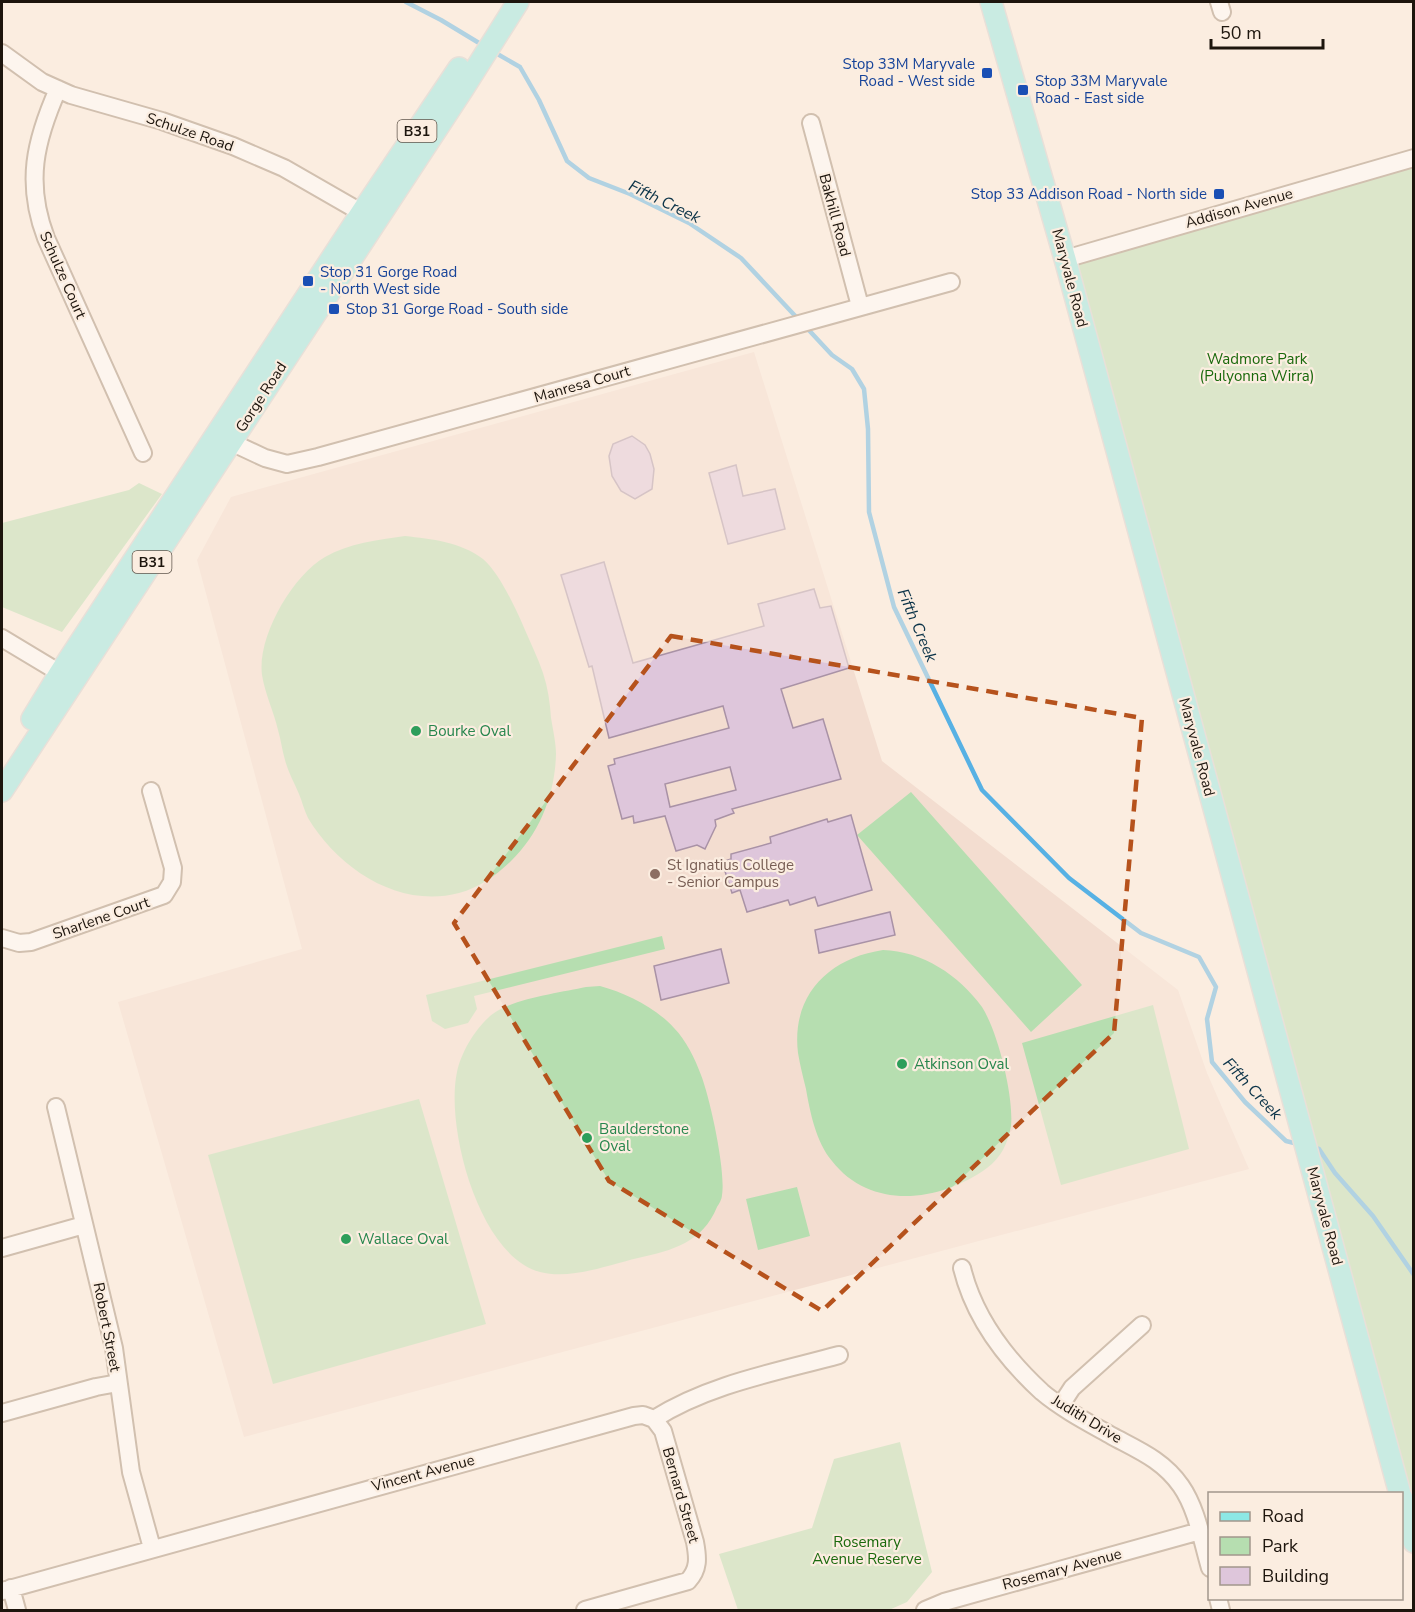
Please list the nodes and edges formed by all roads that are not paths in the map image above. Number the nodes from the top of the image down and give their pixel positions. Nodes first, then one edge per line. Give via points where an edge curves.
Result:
1 (502, 2) edge
2 (518, 2) edge
3 (991, 2) edge
4 (482, 45) junction
5 (2, 53) edge
6 (58, 89) junction
7 (811, 123) dead end
8 (1413, 158) edge
9 (369, 216) junction
10 (1065, 259) junction
11 (951, 282) dead end
12 (860, 306) junction
13 (224, 439) junction
14 (143, 453) dead end
15 (2, 638) edge
16 (66, 677) junction
17 (2, 766) edge
18 (2, 790) edge
19 (151, 791) dead end
20 (2, 938) edge
21 (56, 1107) dead end
22 (84, 1225) junction
23 (2, 1248) edge
24 (962, 1268) dead end
25 (1142, 1325) dead end
26 (839, 1355) dead end
27 (118, 1383) junction
28 (1061, 1405) junction
29 (2, 1413) edge
30 (654, 1419) junction
31 (1400, 1492) edge
32 (1403, 1504) edge
33 (1200, 1531) junction
34 (1413, 1542) edge
35 (152, 1548) junction
36 (1208, 1564) edge
37 (6, 1590) edge
38 (17, 1611) edge
39 (585, 1611) edge
40 (925, 1611) edge

1 - 4 main road, Gorge Road / B31
2 - 4 main road, Gorge Road / B31
3 - 10 main road, Maryvale Road
4 - 9 main road, Gorge Road / B31
5 - 6 street, Schulze Road
6 - 9 street, Schulze Road via 233,146 284,168
6 - 14 street, Schulze Court via 45,118 37,154 37,215
7 - 12 street, Bakhill Road
8 - 10 street, Addison Avenue
9 - 13 main road, Gorge Road / B31
10 - 31 main road, Maryvale Road
11 - 12 street, Manresa Court
12 - 13 street, Manresa Court via 318,458 288,464
13 - 16 main road, Gorge Road / B31
15 - 16 street
16 - 17 main road, Gorge Road / B31
16 - 18 main road, Gorge Road / B31
19 - 20 street, Sharlene Court via 173,868 172,882 164,895 31,942
21 - 22 street, Robert Street
22 - 23 street
22 - 27 street, Robert Street via 114,1347
24 - 28 street, Judith Drive via 972,1300 1005,1353 1043,1393
25 - 28 street via 1072,1388
26 - 30 street via 711,1391
27 - 29 street
27 - 35 street, Robert Street via 131,1472
28 - 33 street, Judith Drive via 1145,1452 1166,1470 1181,1486
30 - 35 street, Vincent Avenue via 634,1416
30 - 39 street, Bernard Street via 663,1431 695,1542 699,1558 695,1573 688,1581
32 - 34 main road, Maryvale Road
33 - 36 street, Judith Drive
33 - 40 street, Rosemary Avenue via 944,1602
35 - 37 street, Vincent Avenue
37 - 38 street

